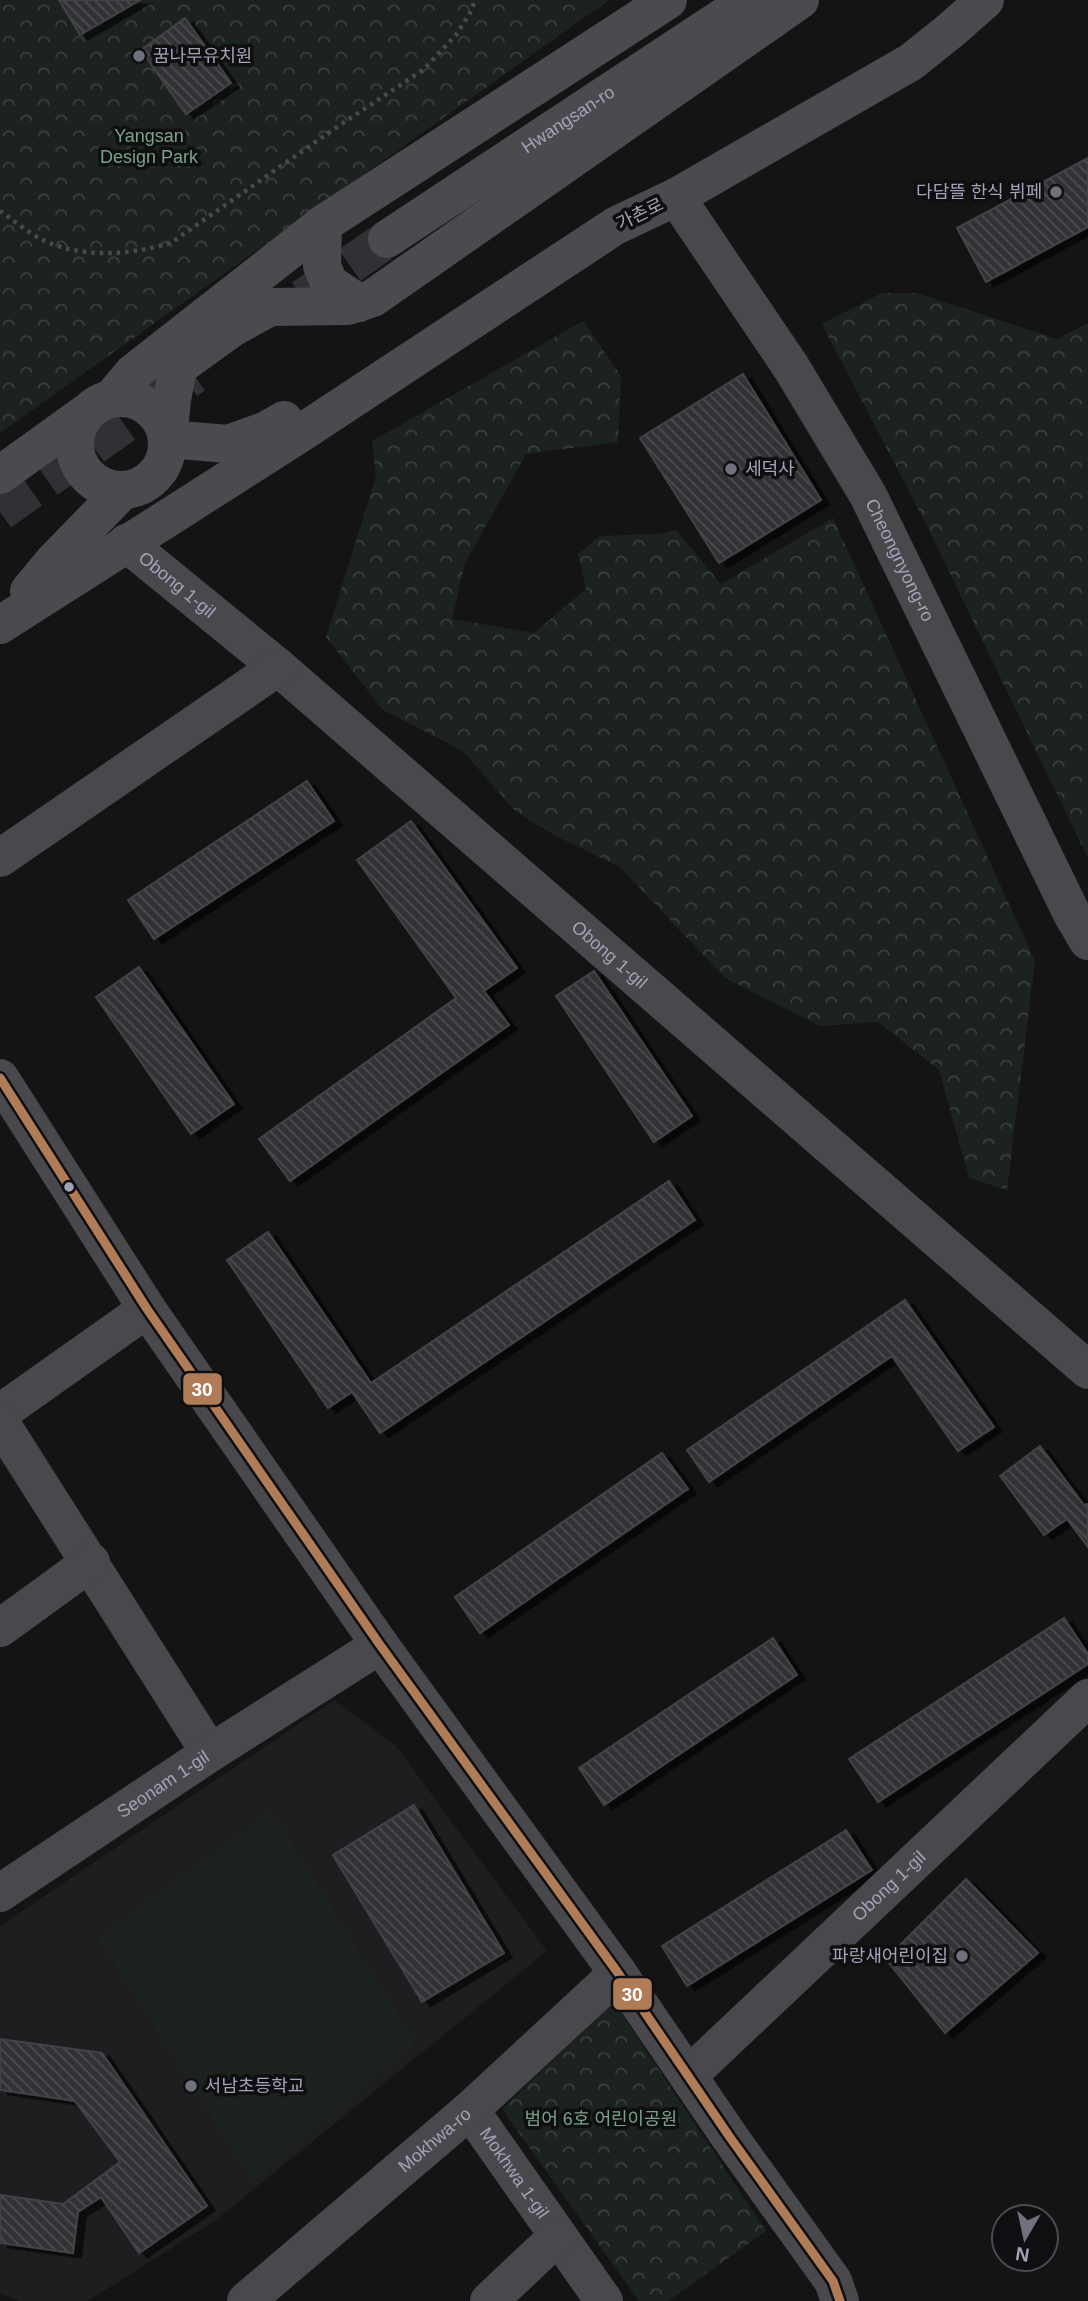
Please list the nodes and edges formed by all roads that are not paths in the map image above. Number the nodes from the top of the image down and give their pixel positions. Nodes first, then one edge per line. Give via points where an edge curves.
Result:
1 (668, 0) edge
2 (749, 0) edge
3 (800, 0) edge
4 (985, 0) edge
5 (676, 197) junction
6 (323, 224) junction
7 (387, 239) tunnel mouth
8 (359, 303) junction
9 (482, 313) junction
10 (99, 406) junction
11 (168, 439) junction
12 (0, 474) edge
13 (123, 491) junction
14 (126, 543) junction
15 (0, 624) edge
16 (278, 667) junction
17 (0, 858) edge
18 (1088, 941) edge
19 (0, 1078) edge
20 (147, 1309) junction
21 (1088, 1370) edge
22 (0, 1413) edge
23 (0, 1422) edge
24 (91, 1562) junction
25 (0, 1628) edge
26 (380, 1645) junction
27 (1088, 1698) edge
28 (210, 1753) junction
29 (0, 1893) edge
30 (618, 1973) junction
31 (689, 2075) junction
32 (470, 2110) junction
33 (558, 2236) junction
34 (246, 2301) edge
35 (489, 2301) edge
36 (604, 2301) edge
37 (840, 2301) edge

1 - 6 main road
2 - 7 main road, Hwangsan-ro
3 - 8 main road via 373,298
4 - 5 main road, 가촌로 via 911,62
5 - 9 main road, 가촌로 via 615,226
5 - 18 street, Cheongnyong-ro via 791,367 868,495
6 - 8 main road via 322,266 329,284
6 - 10 main road via 133,373
8 - 11 main road via 270,307 221,336 178,367
9 - 11 main road via 432,323 267,430 228,444
9 - 14 main road, 가촌로
10 - 11 main road via 127,397 142,402 155,411
10 - 12 main road
10 - 13 main road via 78,426 76,456 93,481
11 - 13 main road via 167,454 151,480
13 - 15 main road
14 - 15 main road, 가촌로
14 - 16 street, Obong 1-gil
16 - 17 street
16 - 21 street, Obong 1-gil
19 - 20 street
20 - 22 street
20 - 26 street
23 - 24 street, Seonam 1-gil
24 - 25 street
24 - 28 street, Seonam 1-gil
26 - 28 street
26 - 30 street
27 - 31 street, Obong 1-gil
28 - 29 street, Seonam 1-gil
30 - 31 street
30 - 32 street, Mokhwa-ro
31 - 37 street via 833,2281
32 - 33 street, Mokhwa 1-gil
32 - 34 street, Mokhwa-ro
33 - 35 street, Mokhwa 1-gil
33 - 36 street, Mokhwa 1-gil

